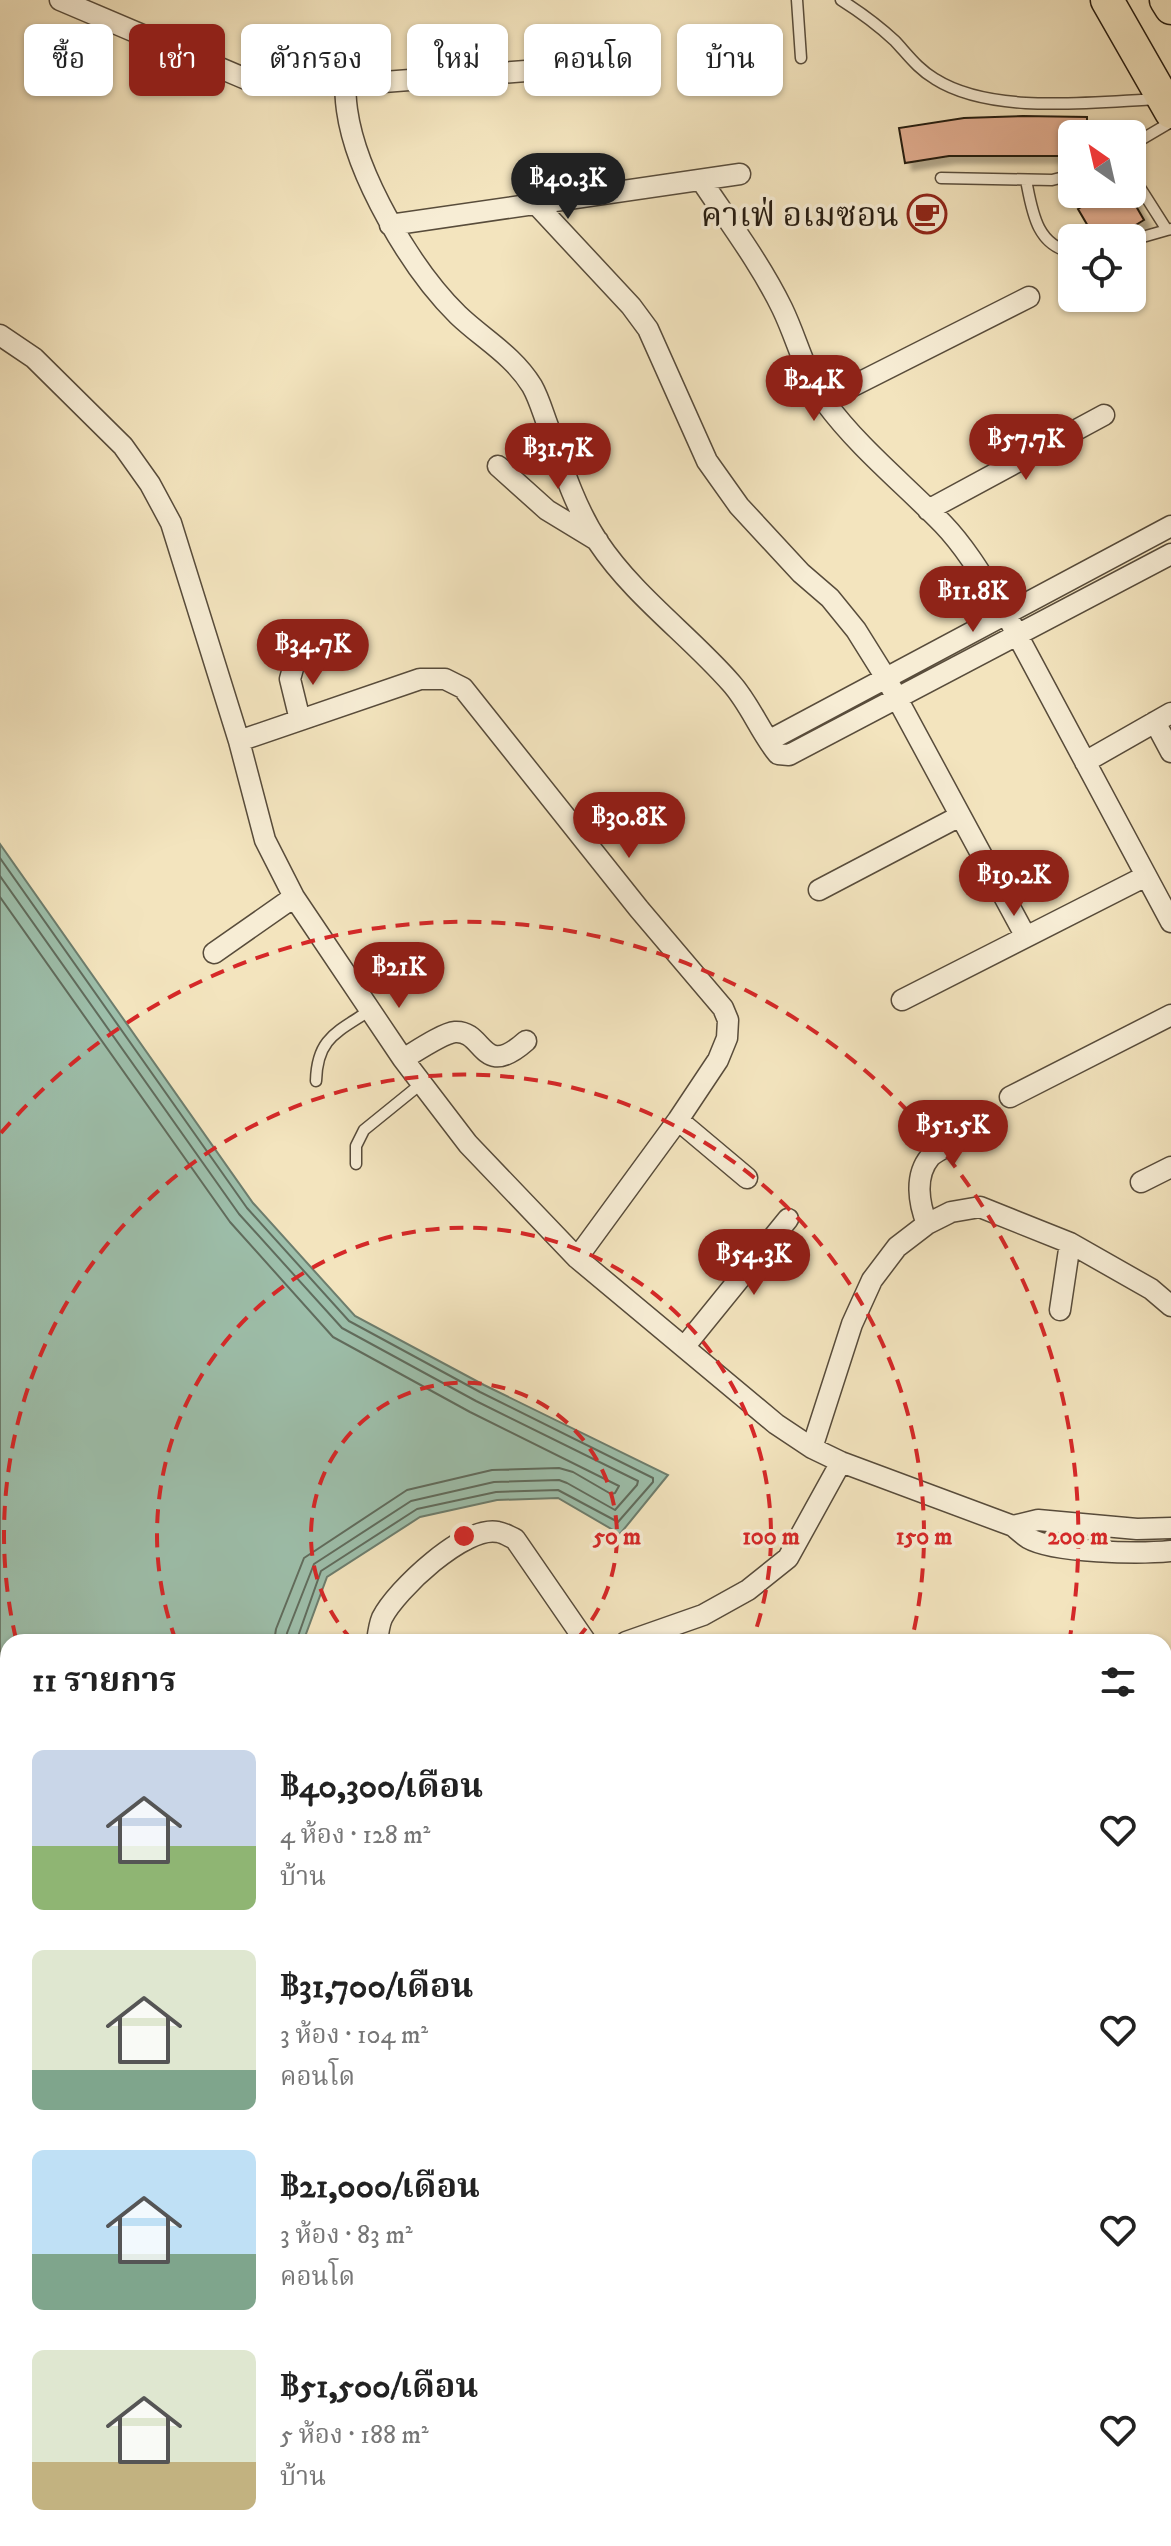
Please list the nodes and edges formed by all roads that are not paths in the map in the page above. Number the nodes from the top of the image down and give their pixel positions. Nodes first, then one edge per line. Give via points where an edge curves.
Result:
1 (60, 0) edge
2 (797, 0) edge
3 (841, 0) edge
4 (1107, 0) edge
5 (1166, 0) edge
6 (92, 6) edge
7 (1171, 8) edge
8 (801, 58) dead end
9 (524, 71) edge
10 (241, 76) edge
11 (391, 81) edge
12 (346, 96) edge
13 (1169, 111) edge
14 (1146, 132) edge
15 (740, 174) dead end
16 (941, 178) dead end
17 (1058, 178) edge
18 (701, 180) junction
19 (1026, 180) junction
20 (1146, 196) edge
21 (536, 204) junction
22 (390, 225) junction
23 (1169, 230) edge
24 (1146, 236) edge
25 (1058, 247) edge
26 (1029, 297) dead end
27 (0, 335) edge
28 (825, 400) junction
29 (1104, 415) dead end
30 (498, 466) dead end
31 (928, 510) junction
32 (1171, 526) edge
33 (598, 541) junction
34 (1171, 554) edge
35 (1006, 614) junction
36 (1018, 636) junction
37 (297, 654) dead end
38 (886, 678) junction
39 (896, 698) junction
40 (1163, 718) edge
41 (300, 720) junction
42 (239, 741) junction
43 (774, 747) junction
44 (1171, 752) edge
45 (1085, 762) junction
46 (960, 816) junction
47 (1146, 876) junction
48 (819, 890) dead end
49 (294, 897) junction
50 (1171, 922) edge
51 (1026, 937) junction
52 (214, 953) dead end
53 (902, 1000) dead end
54 (372, 1009) junction
55 (1171, 1015) edge
56 (526, 1041) dead end
57 (403, 1059) junction
58 (316, 1081) dead end
59 (422, 1083) junction
60 (1010, 1097) dead end
61 (972, 1118) dead end
62 (678, 1120) junction
63 (356, 1164) dead end
64 (1171, 1167) edge
65 (747, 1178) dead end
66 (1141, 1182) dead end
67 (788, 1219) dead end
68 (927, 1224) junction
69 (1070, 1243) junction
70 (577, 1258) junction
71 (1171, 1306) edge
72 (1060, 1310) dead end
73 (685, 1346) junction
74 (812, 1448) junction
75 (841, 1462) junction
76 (1013, 1526) junction
77 (1171, 1528) edge
78 (1171, 1551) edge
79 (378, 1634) edge
80 (580, 1634) edge
81 (649, 1634) edge

1 - 6 street
2 - 8 lane
3 - 13 lane via 895,42 917,67 970,94 1032,105
4 - 13 main road
5 - 7 main road
6 - 10 street
9 - 11 street
12 - 22 street via 351,130
13 - 14 lane
15 - 18 street
16 - 19 lane
17 - 19 lane
18 - 21 street
18 - 28 street via 766,278 804,368
19 - 25 lane via 1040,231
20 - 23 lane
21 - 22 street
21 - 38 street via 648,329 707,461 739,506 830,598
22 - 33 street via 458,315 517,366 532,387 568,482
23 - 24 lane
26 - 28 street
27 - 42 street via 34,358 123,446 150,484 171,523
28 - 31 street via 852,436
29 - 31 street
30 - 33 street via 547,510
31 - 35 street via 946,527
32 - 35 street
33 - 43 street via 632,584 734,686
34 - 36 street
35 - 36 street
35 - 38 street
36 - 39 street
36 - 45 street
37 - 41 street via 290,679
38 - 39 street
38 - 43 street
39 - 43 street via 789,755
39 - 46 street
40 - 44 street
40 - 45 street
41 - 42 street
41 - 62 street via 420,679 445,679 463,688 723,1008 727,1038
42 - 49 street via 265,840
45 - 47 street
46 - 48 street
46 - 51 street
47 - 50 street
47 - 51 street
49 - 52 street
49 - 54 street
51 - 53 street
54 - 57 street
54 - 58 lane via 324,1044 316,1061
55 - 60 street
56 - 57 street via 501,1057 465,1033 453,1032
57 - 59 street
59 - 63 lane via 364,1130 356,1146
59 - 70 street via 468,1144
61 - 68 street via 955,1141 924,1166 919,1187
62 - 65 street
62 - 70 street
64 - 66 street
67 - 73 street
68 - 69 street via 951,1212 980,1207
68 - 74 street via 897,1247 872,1280 852,1324
69 - 71 street
69 - 72 street
70 - 73 street
73 - 74 street
74 - 75 street
75 - 76 street
75 - 81 street via 788,1558 748,1590 703,1615
76 - 77 street via 1038,1520
76 - 78 street via 1030,1539 1065,1547 1140,1554
79 - 80 street via 401,1589 438,1557 472,1537 496,1531 515,1539

